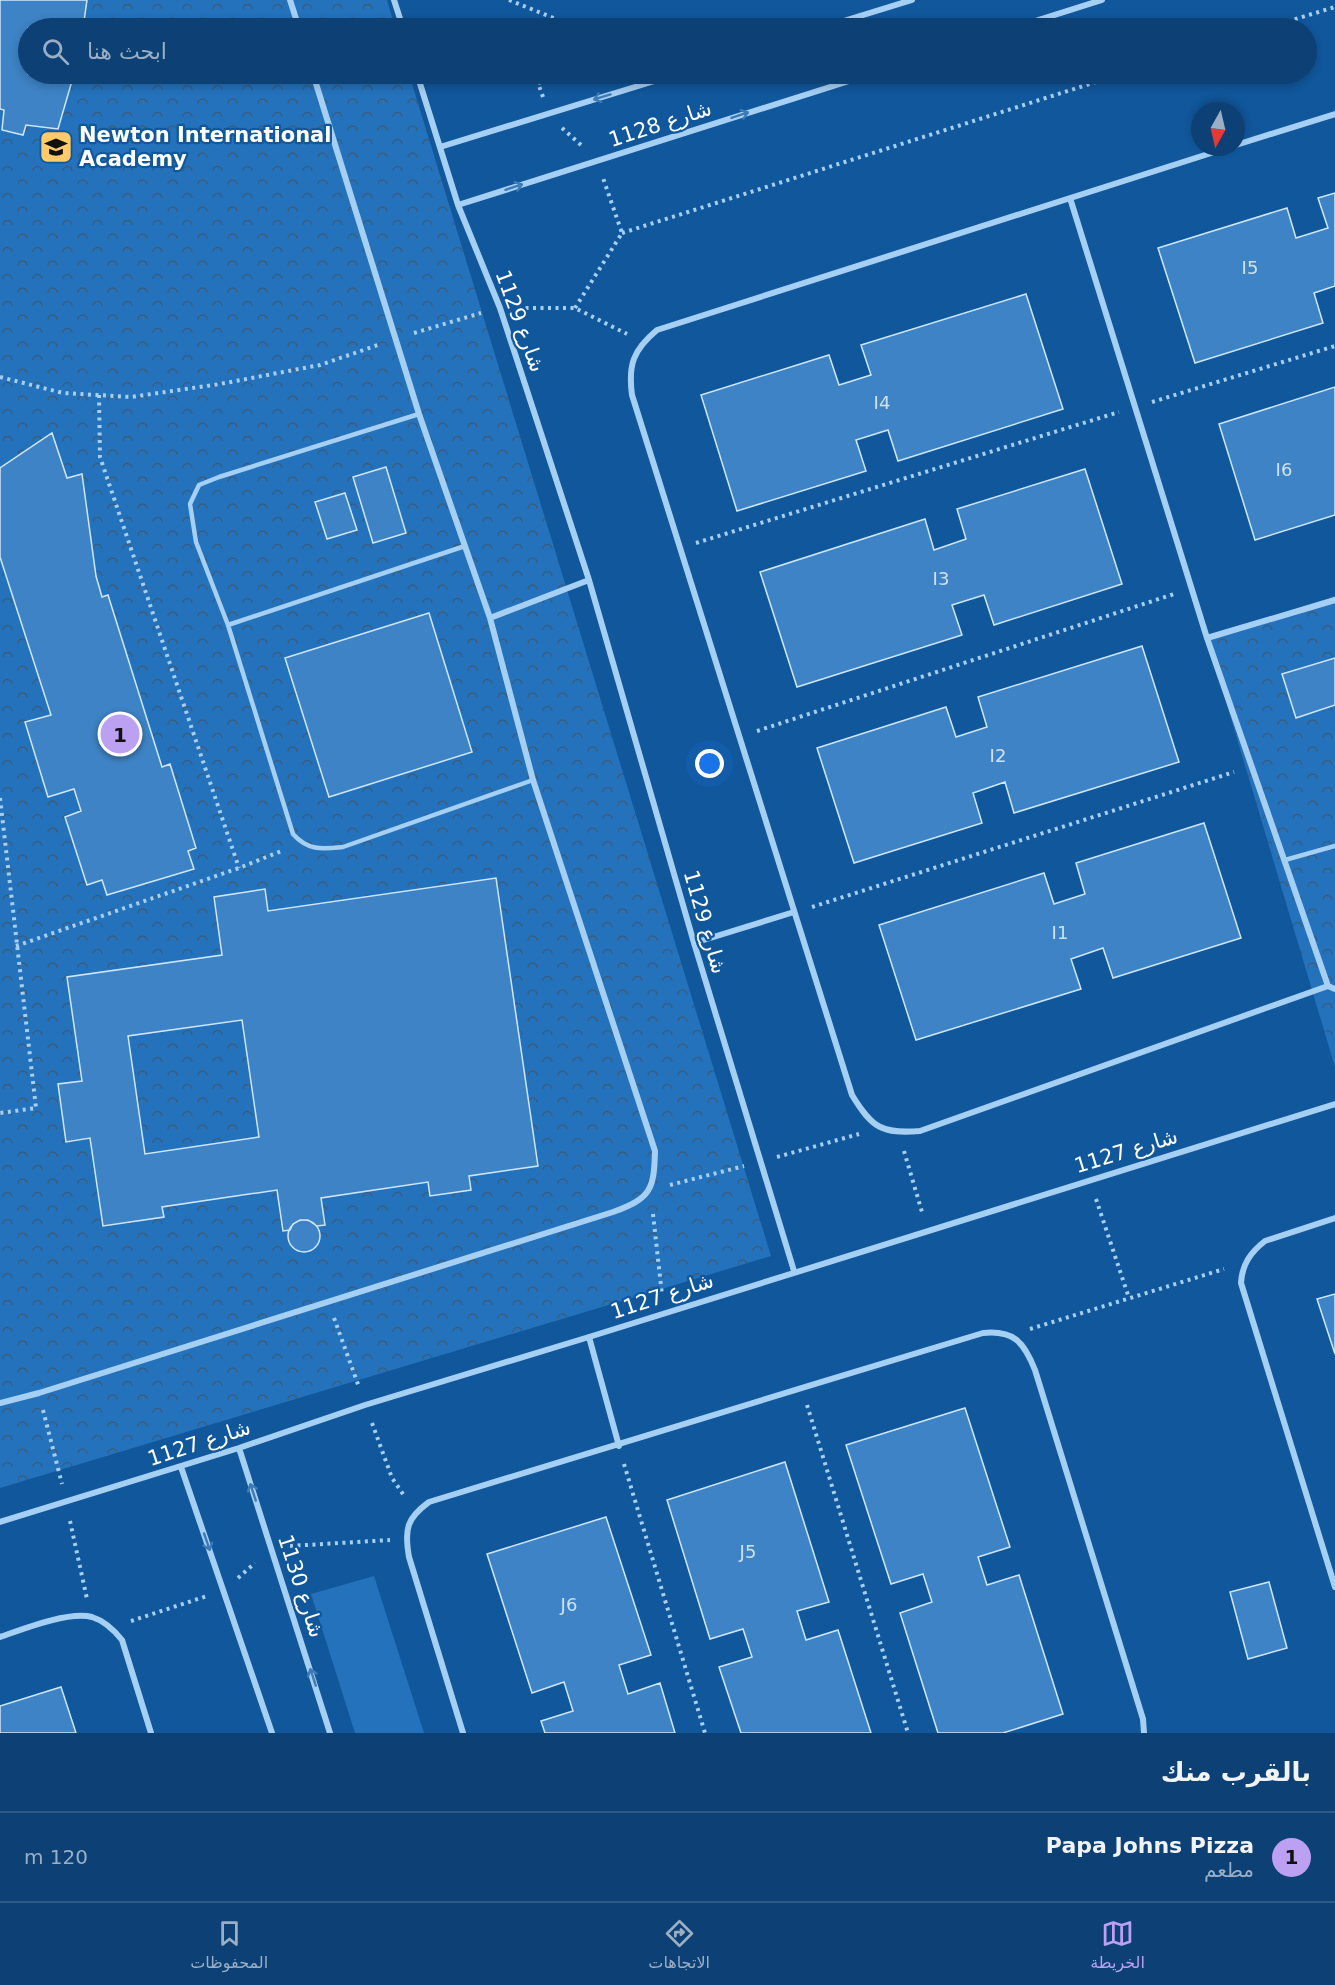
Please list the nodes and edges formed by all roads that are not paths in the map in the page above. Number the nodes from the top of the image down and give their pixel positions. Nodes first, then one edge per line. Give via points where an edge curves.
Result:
1 (290, 0) edge
2 (394, 0) edge
3 (912, 0) edge
4 (1102, 0) edge
5 (296, 18) edge
6 (400, 18) edge
7 (854, 18) edge
8 (1045, 18) edge
9 (316, 84) edge
10 (420, 84) edge
11 (645, 84) edge
12 (839, 84) edge
13 (1335, 114) edge
14 (1245, 142) edge
15 (440, 147) junction
16 (1202, 156) edge
17 (1070, 198) junction
18 (458, 205) junction
19 (419, 414) junction
20 (465, 546) junction
21 (590, 579) junction
22 (1335, 600) edge
23 (490, 618) junction
24 (228, 625) junction
25 (1207, 638) junction
26 (533, 780) junction
27 (1335, 846) edge
28 (1286, 860) junction
29 (794, 912) junction
30 (694, 943) junction
31 (1328, 986) junction
32 (1335, 989) edge
33 (1335, 1104) edge
34 (1335, 1218) edge
35 (794, 1271) junction
36 (589, 1337) junction
37 (0, 1403) edge
38 (619, 1446) junction
39 (239, 1448) junction
40 (181, 1467) junction
41 (0, 1522) edge
42 (1335, 1587) edge
43 (0, 1637) edge
44 (151, 1733) edge
45 (272, 1733) edge
46 (330, 1733) edge
47 (463, 1733) edge
48 (1144, 1733) edge

1 - 5 street
2 - 6 street
3 - 7 street
4 - 8 street
9 - 19 street
10 - 15 street, شارع 1129
11 -> 15 street, شارع 1128
18 -> 12 street, شارع 1128
13 - 14 street
15 - 18 street, شارع 1129
16 - 17 street
17 - 25 street
17 - 29 street via 657,330 633,358 632,395
18 - 21 street, شارع 1129 via 500,308
19 - 20 street
19 - 24 lane via 199,485 190,504 191,519
20 - 23 street
20 - 24 lane
21 - 23 street
21 - 30 street, شارع 1129
22 - 25 street
23 - 26 street
24 - 26 lane via 293,834 302,843 343,847
25 - 28 street
26 - 37 street via 655,1151 650,1191 634,1204 613,1212
27 - 28 lane
28 - 31 street
29 - 30 street
29 - 31 street via 852,1095 865,1116 880,1128 898,1132 920,1131
30 - 35 street, شارع 1129
31 - 32 street
33 - 35 street, شارع 1127
34 - 42 street via 1265,1241 1242,1272 1242,1290
35 - 36 street, شارع 1127
36 - 38 street
36 - 39 street, شارع 1127
38 - 47 street via 429,1502 408,1523 409,1557
38 - 48 street via 983,1332 1011,1335 1029,1354 1035,1370 1143,1719
39 - 40 street, شارع 1127
46 -> 39 street, شارع 1130
40 - 41 street, شارع 1127
40 -> 45 street
43 - 44 street via 70,1617 91,1617 112,1627 128,1656

